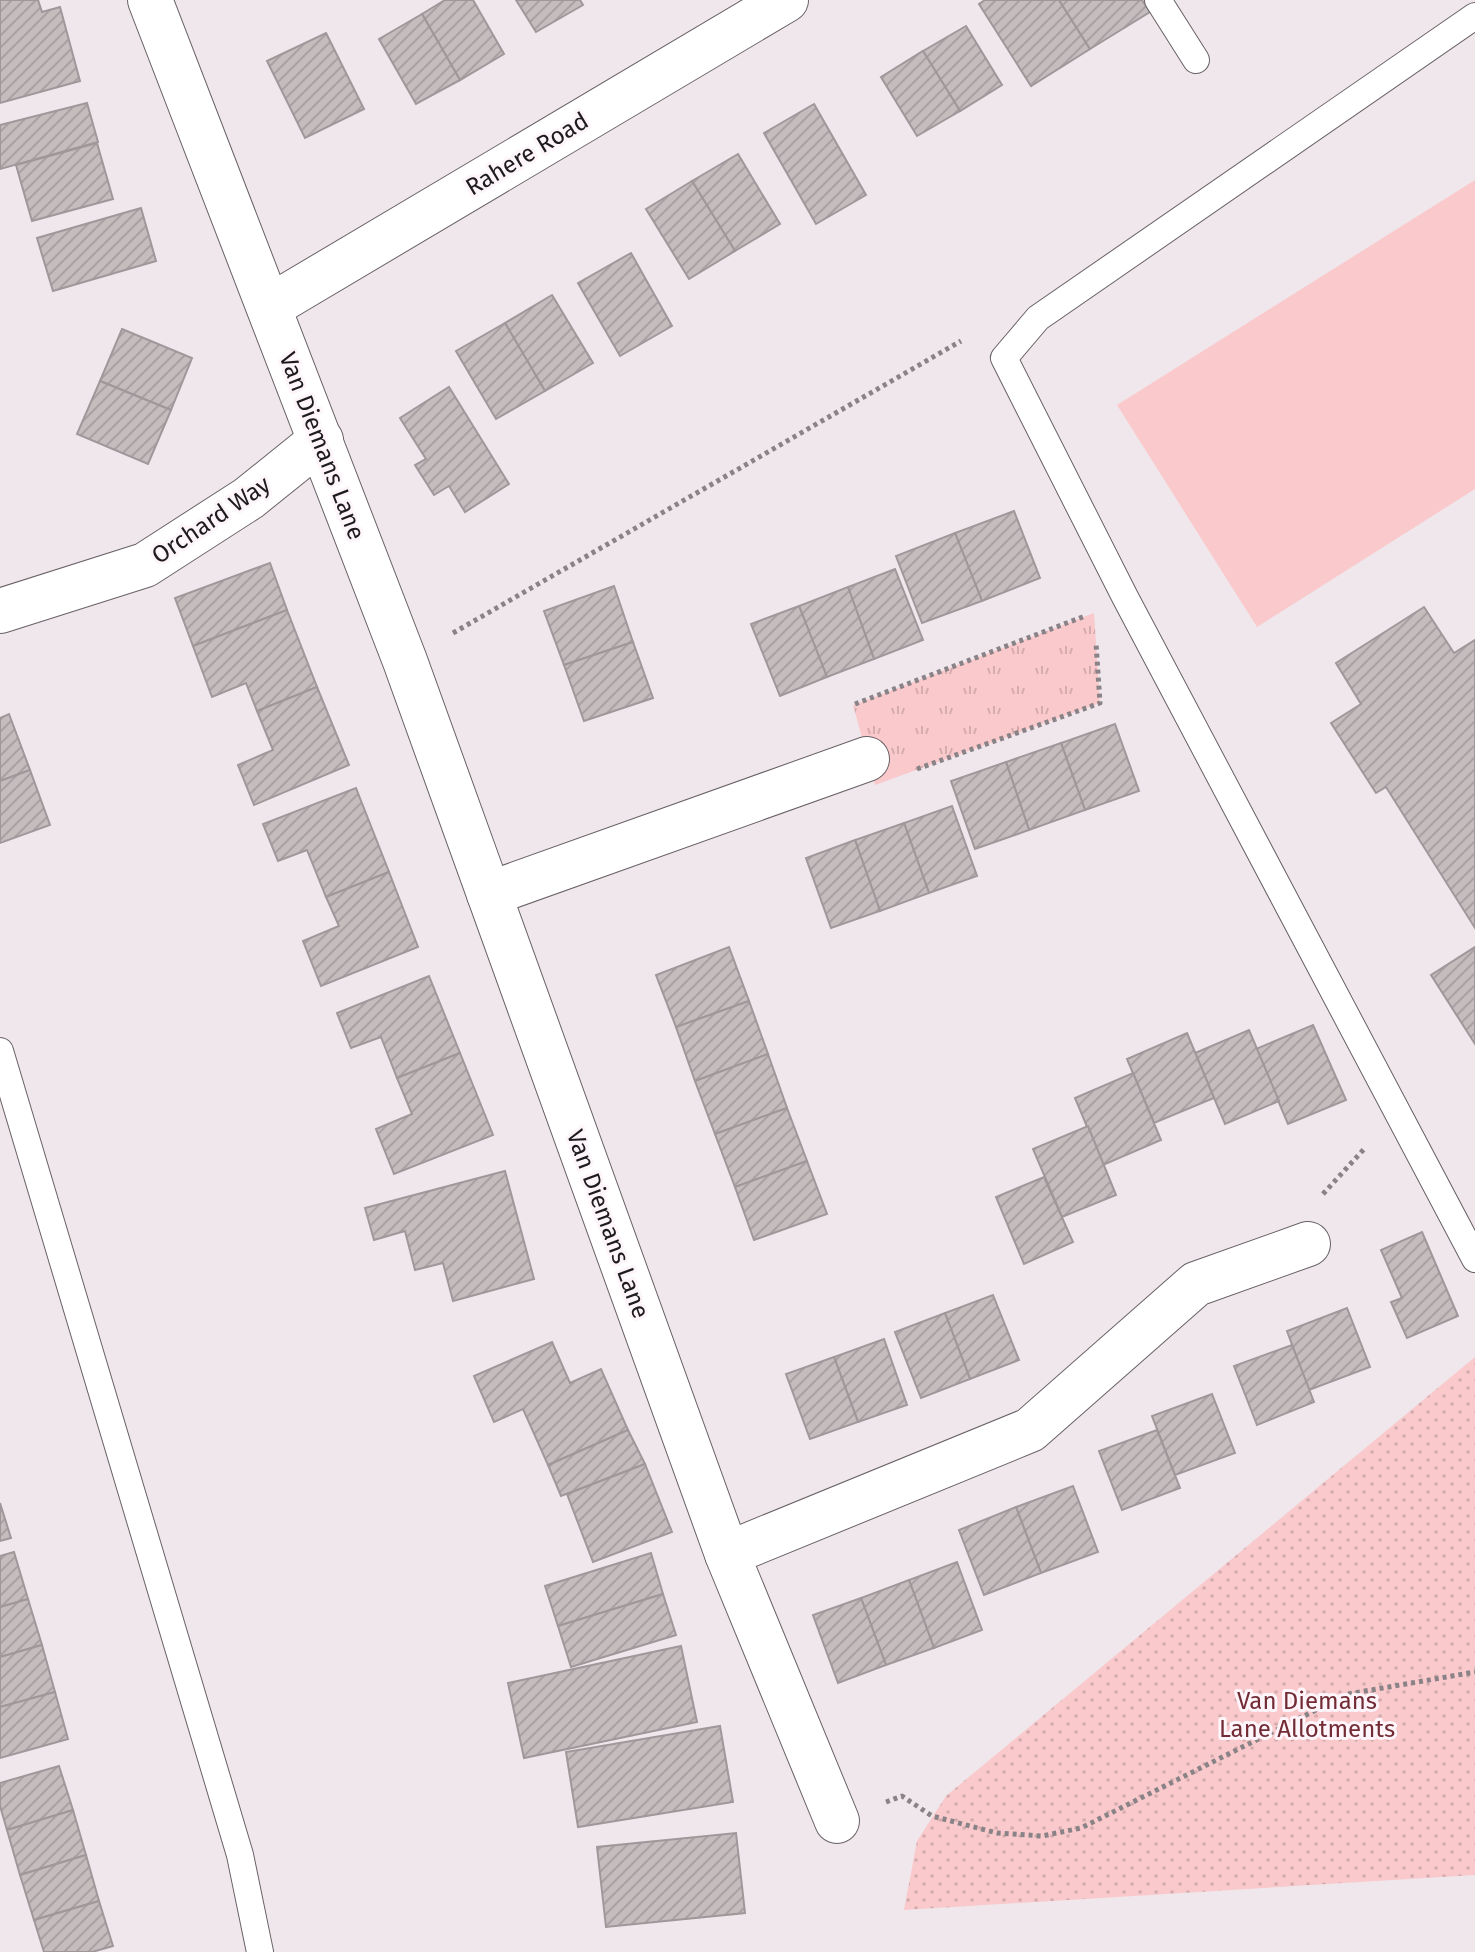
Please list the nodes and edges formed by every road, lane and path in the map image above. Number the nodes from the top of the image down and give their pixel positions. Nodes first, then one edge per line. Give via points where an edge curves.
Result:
1 (150, 0) edge
2 (786, 0) edge
3 (1158, 0) edge
4 (1475, 16) edge
5 (1196, 60) dead end
6 (269, 307) junction
7 (1004, 358) junction
8 (321, 440) junction
9 (1125, 597) junction
10 (0, 611) edge
11 (1094, 613) junction
12 (405, 661) junction
13 (867, 759) junction
14 (489, 894) junction
15 (0, 1051) edge
16 (1396, 1112) junction
17 (1308, 1244) joint
18 (1475, 1259) edge
19 (727, 1554) junction
20 (1475, 1672) edge
21 (932, 1816) dead end
22 (837, 1821) dead end
23 (260, 1952) edge

1 - 6 street, Van Diemans Lane
2 - 6 street, Rahere Road
3 - 5 lane
4 - 7 lane via 1038,318
6 - 8 street, Van Diemans Lane
7 - 9 lane
7 - 12 path via 966,338
8 - 10 street, Orchard Way via 249,498 145,565
8 - 12 street, Van Diemans Lane
9 - 11 path
9 - 16 lane
11 - 13 path via 853,705
11 - 13 path via 1100,703 875,785
12 - 14 street, Van Diemans Lane
13 - 14 street
14 - 19 street, Van Diemans Lane
15 - 23 lane via 240,1855
16 - 17 path via 1320,1198
16 - 18 lane
17 - 19 street via 1196,1284 1030,1430
19 - 22 street, Van Diemans Lane
20 - 21 path via 1348,1694 1081,1828 1042,1836 997,1833

